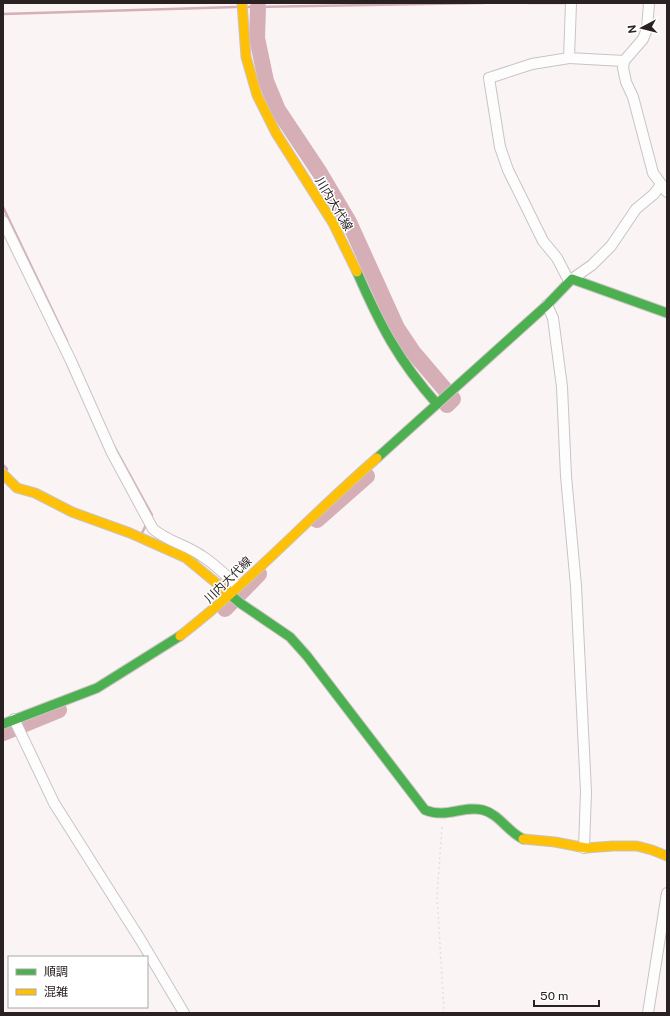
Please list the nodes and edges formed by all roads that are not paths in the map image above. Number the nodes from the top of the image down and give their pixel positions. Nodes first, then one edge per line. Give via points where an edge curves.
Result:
1 (242, 3) edge
2 (641, 3) edge
3 (649, 3) edge
4 (571, 5) edge
5 (638, 46) junction
6 (569, 58) junction
7 (624, 61) junction
8 (664, 189) edge
9 (3, 221) edge
10 (571, 280) junction
11 (548, 306) junction
12 (667, 313) edge
13 (437, 404) junction
14 (3, 474) edge
15 (235, 593) junction
16 (14, 719) junction
17 (3, 724) edge
18 (585, 842) junction
19 (667, 856) edge
20 (667, 893) edge
21 (184, 1013) edge
22 (648, 1013) edge

1 - 13 main road, 川内大代線 via 244,40 250,76 262,108 333,223 355,266 375,316 415,379
2 - 5 street via 643,15
3 - 5 street via 647,29
4 - 6 street
5 - 7 street
6 - 7 street
6 - 10 street via 532,64 489,78 500,147 508,170 543,241
7 - 8 street via 626,82 633,97 653,173
8 - 10 street via 636,209 606,251
9 - 15 street via 71,361 112,453 153,529 161,536 201,555 215,565
10 - 11 main road, 川内大代線
10 - 12 main road
11 - 13 main road, 川内大代線
11 - 18 street via 562,387 576,586 586,792
13 - 15 main road, 川内大代線 via 332,497
14 - 15 main road via 17,488 35,493 72,512 130,533 186,558
15 - 16 main road, 川内大代線 via 179,637 97,688
15 - 18 main road via 299,645 418,804 433,814 484,810 500,819 520,839 559,843
16 - 17 main road, 川内大代線
16 - 21 street via 54,803
18 - 19 main road via 639,846
20 - 22 street

